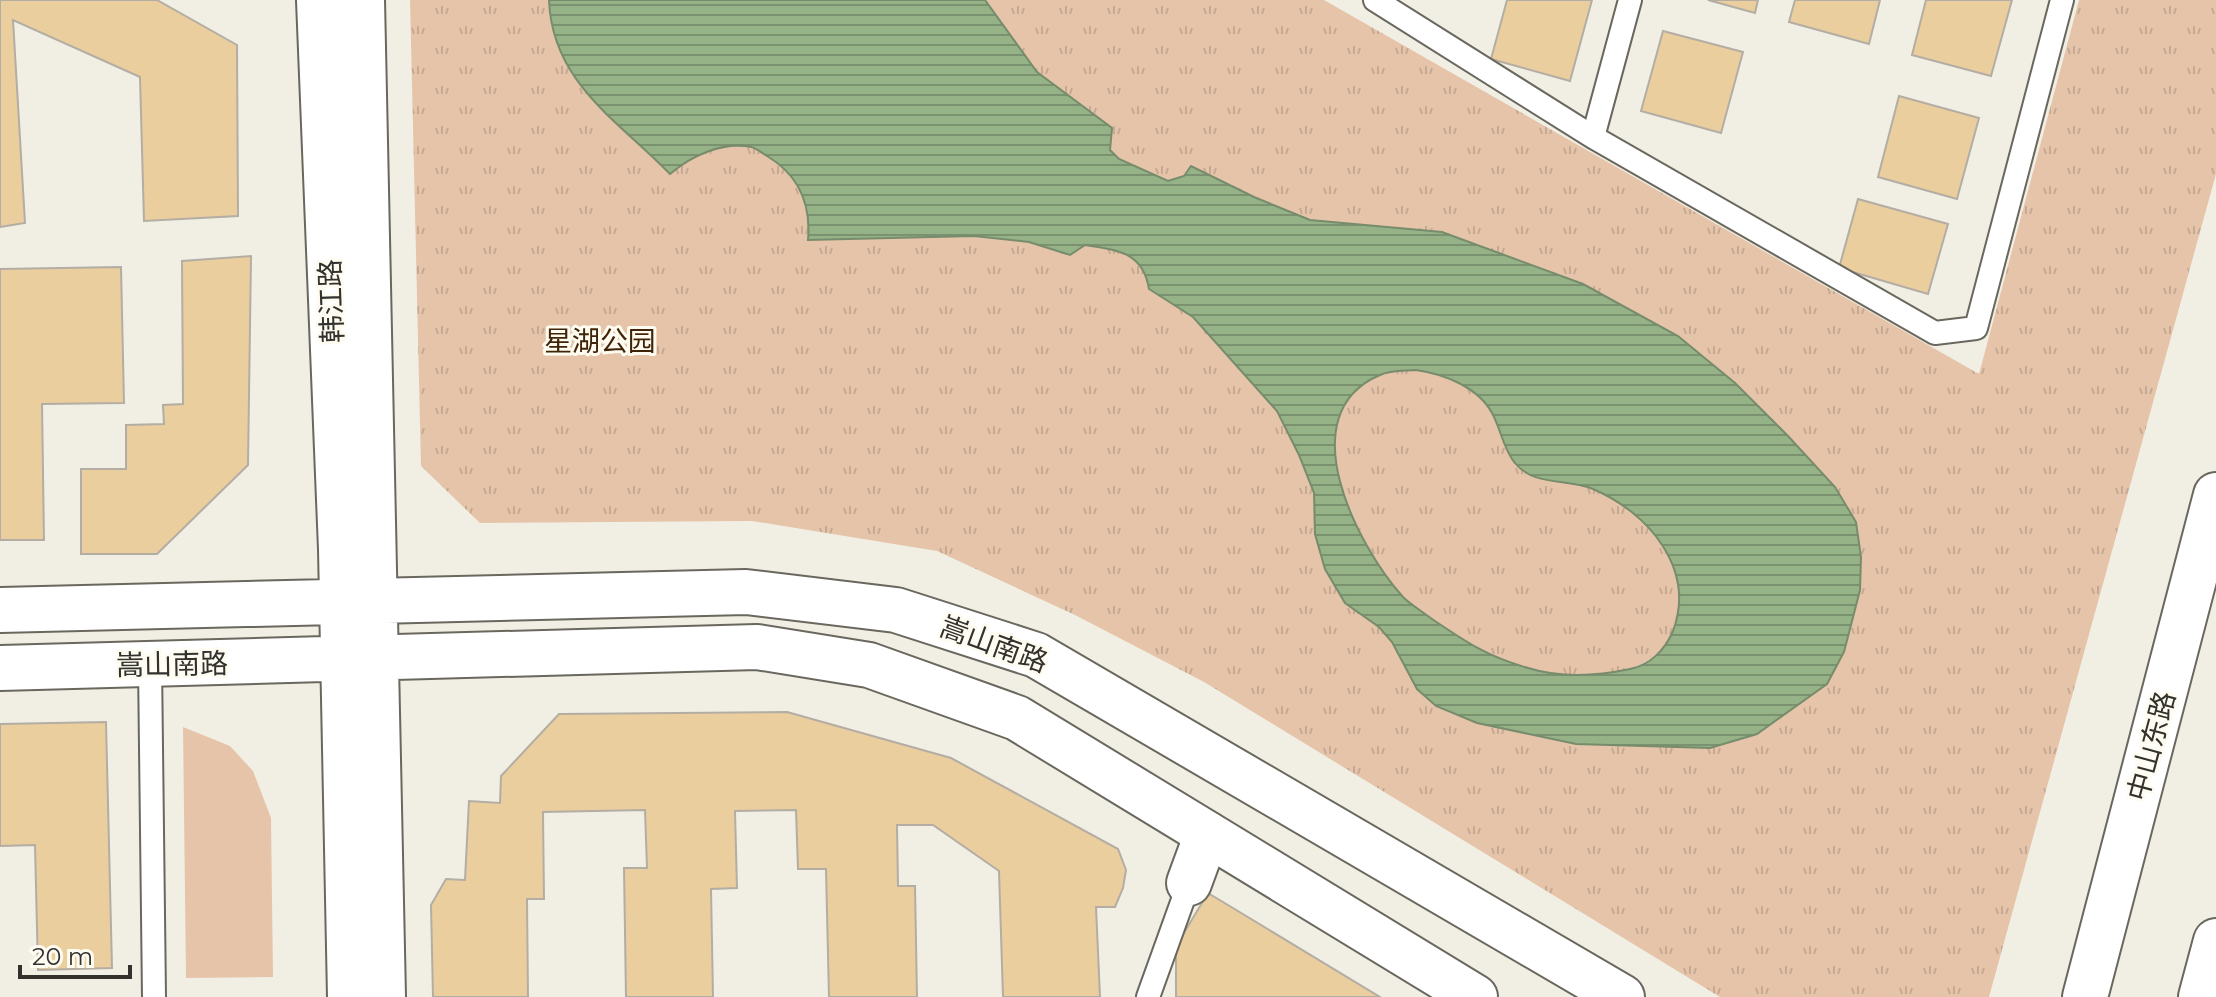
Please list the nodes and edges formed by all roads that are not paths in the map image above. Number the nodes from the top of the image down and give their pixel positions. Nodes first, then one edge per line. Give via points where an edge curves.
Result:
1 (362, 0) edge
2 (1375, 0) edge
3 (1630, 0) edge
4 (2062, 0) edge
5 (312, 4) edge
6 (1593, 137) junction
7 (2216, 495) edge
8 (358, 602) junction
9 (0, 610) edge
10 (360, 659) junction
11 (150, 664) junction
12 (0, 668) edge
13 (1207, 834) junction
14 (1189, 883) joint
15 (2216, 941) edge
16 (154, 997) edge
17 (350, 997) edge
18 (383, 997) edge
19 (1148, 997) edge
20 (1475, 997) edge
21 (1622, 997) edge
22 (2085, 997) edge
23 (2201, 997) edge

1 - 8 street, 韩江路
2 - 6 lane
3 - 6 lane
4 - 6 lane via 1976,328 1935,333
5 - 8 street, 韩江路
7 - 22 street, 中山东路
8 - 9 street
8 - 10 street, 韩江路
8 - 21 street, 嵩山南路 via 746,592 896,610 1036,655
10 - 11 street, 嵩山南路
10 - 13 street, 嵩山南路 via 757,647 869,665 1017,718
10 - 17 street, 韩江路
10 - 18 street, 韩江路
11 - 12 street, 嵩山南路
11 - 16 lane
13 - 14 street
13 - 20 street, 嵩山南路
14 - 19 lane
15 - 23 street

